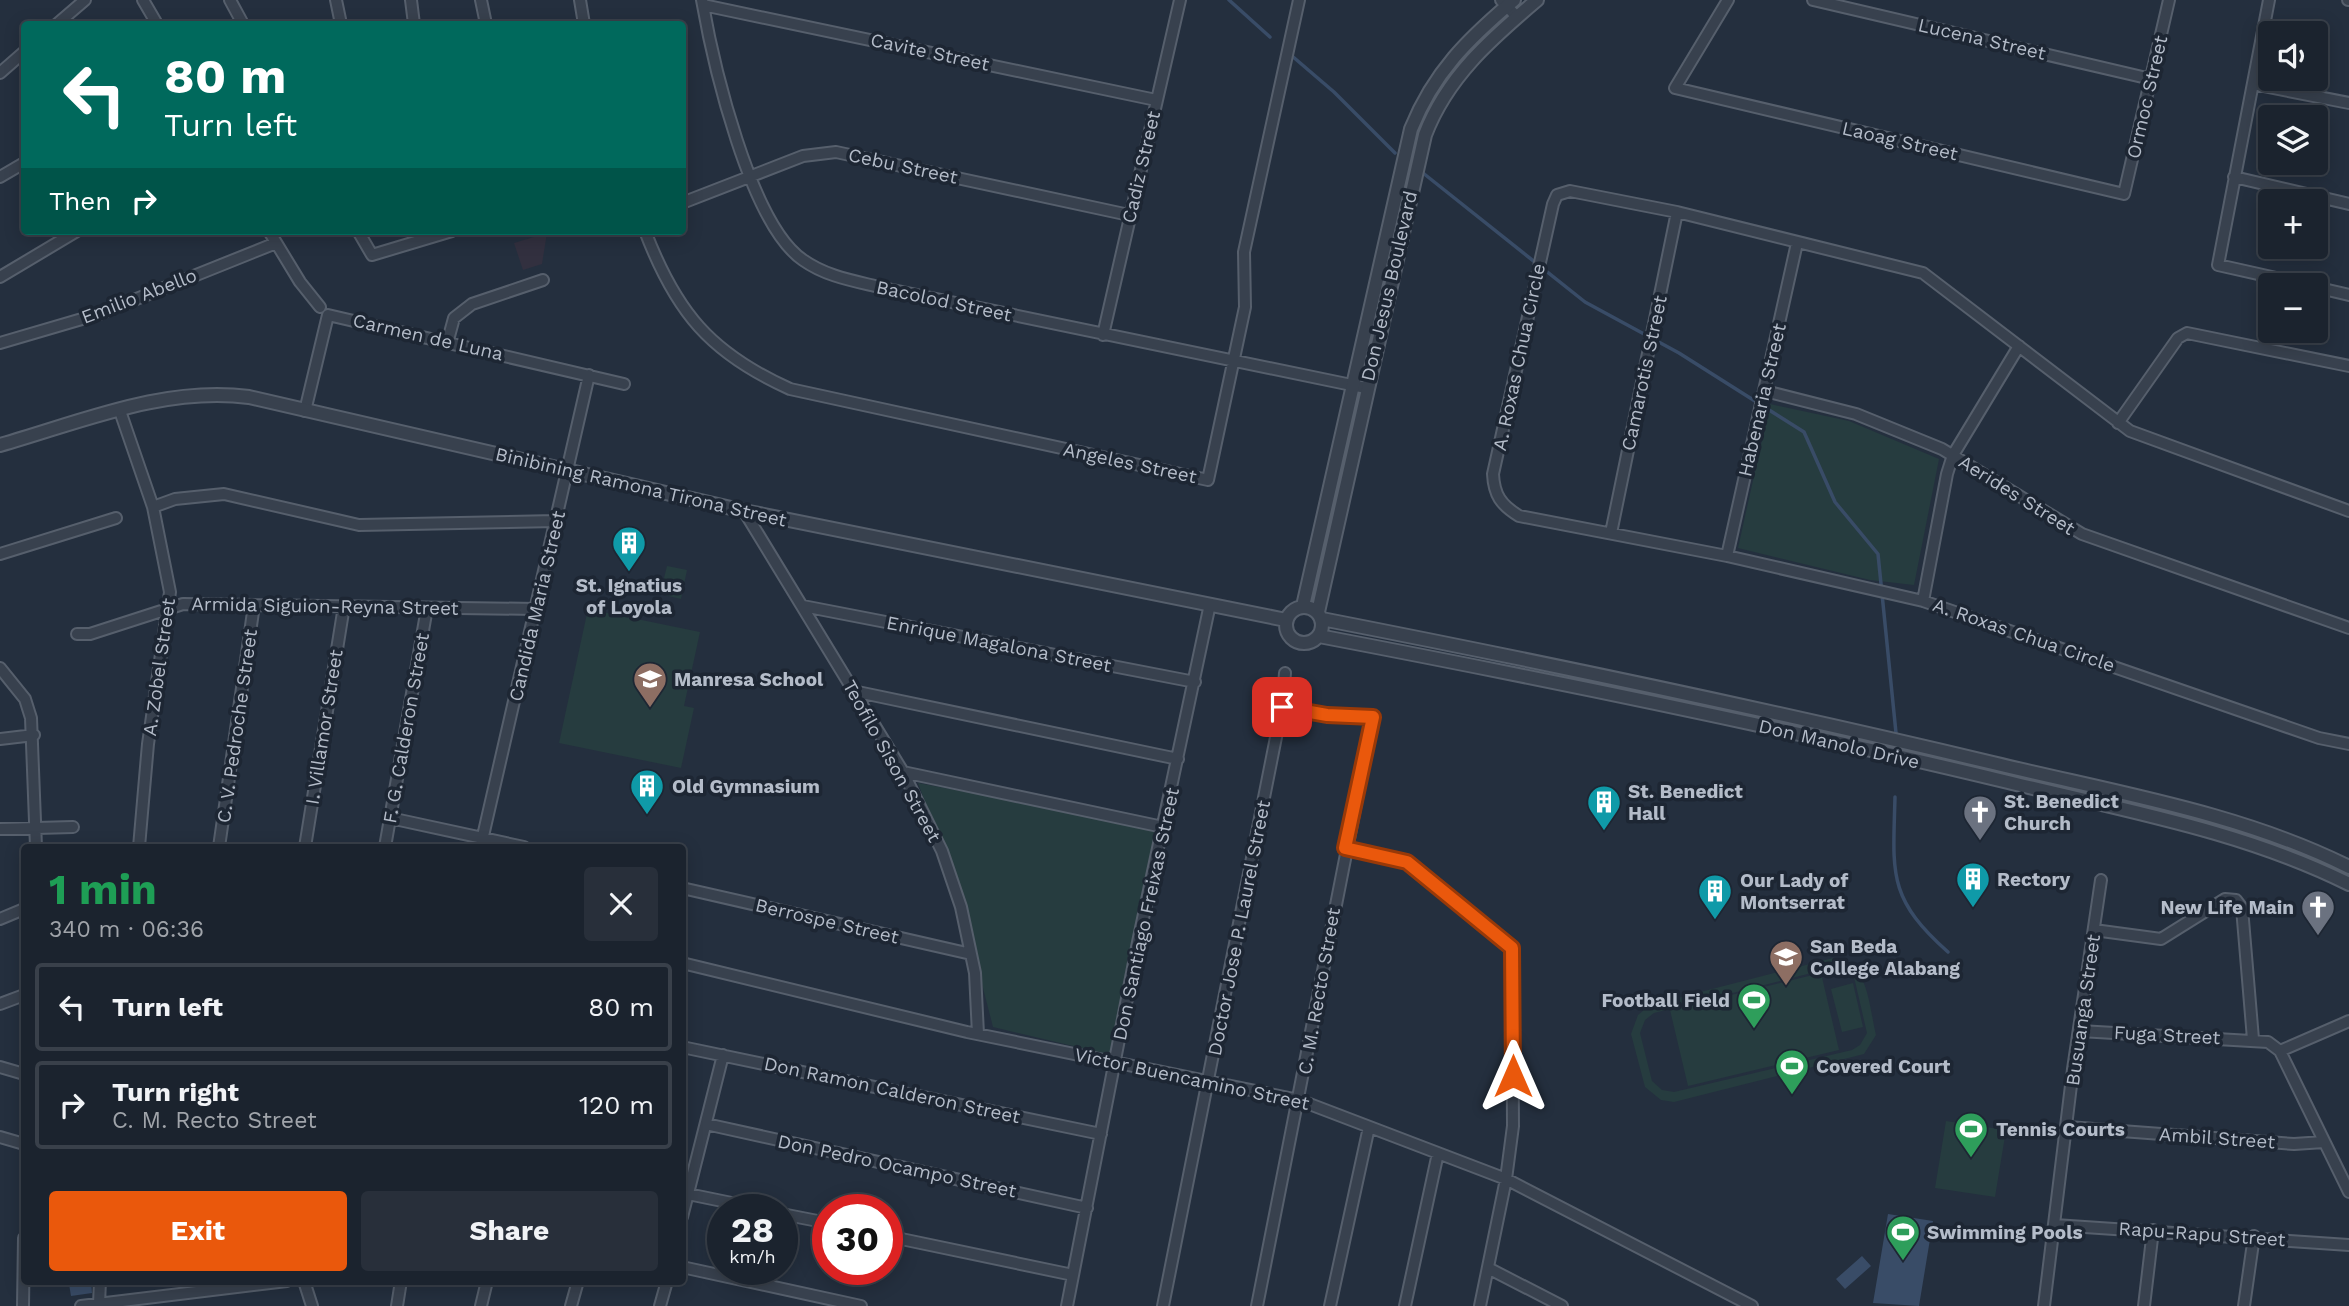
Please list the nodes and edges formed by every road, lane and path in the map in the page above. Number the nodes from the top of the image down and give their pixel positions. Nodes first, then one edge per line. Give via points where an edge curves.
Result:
1 (85, 0) edge
2 (143, 0) edge
3 (230, 0) edge
4 (336, 0) edge
5 (411, 0) edge
6 (481, 0) edge
7 (580, 0) edge
8 (1180, 0) edge
9 (1299, 0) edge
10 (1537, 0) edge
11 (1728, 0) edge
12 (1814, 0) edge
13 (2169, 0) edge
14 (2269, 0) edge
15 (1507, 2) edge
16 (702, 3) edge
17 (1517, 17) junction
18 (60, 21) edge
19 (155, 21) edge
20 (241, 21) edge
21 (340, 21) edge
22 (414, 21) edge
23 (485, 21) edge
24 (584, 21) edge
25 (21, 55) edge
26 (0, 73) edge
27 (2151, 79) junction
28 (2253, 84) junction
29 (1156, 100) junction
30 (2349, 103) edge
31 (21, 165) edge
32 (0, 177) edge
33 (2234, 177) junction
34 (751, 178) junction
35 (2124, 194) joint
36 (686, 202) edge
37 (2349, 204) edge
38 (1677, 212) junction
39 (1129, 215) junction
40 (70, 235) edge
41 (271, 235) edge
42 (360, 235) edge
43 (440, 235) edge
44 (647, 235) edge
45 (276, 243) junction
46 (1797, 243) junction
47 (2258, 274) edge
48 (0, 277) edge
49 (543, 280) dead end
50 (2328, 290) edge
51 (2349, 295) edge
52 (320, 307) dead end
53 (1103, 334) junction
54 (448, 340) junction
55 (0, 344) edge
56 (2019, 346) junction
57 (1233, 361) junction
58 (2349, 366) edge
59 (589, 375) junction
60 (624, 384) dead end
61 (1352, 386) junction
62 (1366, 388) junction
63 (1763, 400) junction
64 (120, 411) junction
65 (305, 411) junction
66 (2118, 423) junction
67 (0, 445) edge
68 (1953, 456) junction
69 (569, 471) junction
70 (153, 507) junction
71 (744, 511) junction
72 (2349, 511) edge
73 (116, 518) dead end
74 (556, 521) junction
75 (1611, 533) junction
76 (0, 554) edge
77 (1727, 556) junction
78 (1923, 601) junction
79 (1210, 604) junction
80 (254, 606) junction
81 (344, 606) junction
82 (803, 606) junction
83 (1303, 606) junction
84 (169, 607) junction
85 (427, 608) junction
86 (536, 609) junction
87 (1320, 615) junction
88 (1286, 620) junction
89 (2349, 628) edge
90 (77, 634) dead end
91 (1319, 636) junction
92 (0, 668) edge
93 (1285, 673) dead end
94 (1610, 676) junction
95 (1195, 682) junction
96 (853, 691) junction
97 (1606, 694) junction
98 (1282, 707) junction
99 (1776, 713) junction
100 (1773, 729) junction
101 (34, 735) junction
102 (0, 739) edge
103 (2349, 744) edge
104 (1178, 759) junction
105 (903, 772) junction
106 (2093, 787) junction
107 (2085, 801) junction
108 (390, 818) junction
109 (73, 827) dead end
110 (1163, 827) junction
111 (33, 828) junction
112 (0, 829) edge
113 (483, 836) junction
114 (36, 844) edge
115 (139, 844) edge
116 (219, 844) edge
117 (304, 844) edge
118 (386, 844) edge
119 (513, 844) edge
120 (1345, 848) junction
121 (2318, 852) junction
122 (2312, 866) junction
123 (2349, 867) edge
124 (2101, 880) dead end
125 (2349, 884) edge
126 (686, 891) edge
127 (21, 910) edge
128 (0, 919) edge
129 (2094, 930) junction
130 (971, 954) junction
131 (686, 964) edge
132 (21, 996) edge
133 (0, 1004) edge
134 (2349, 1021) edge
135 (2080, 1031) junction
136 (978, 1034) junction
137 (2253, 1039) junction
138 (686, 1048) edge
139 (2280, 1051) junction
140 (723, 1055) junction
141 (1116, 1062) junction
142 (0, 1067) edge
143 (21, 1073) edge
144 (1209, 1081) junction
145 (1299, 1100) junction
146 (706, 1124) junction
147 (1369, 1127) junction
148 (2067, 1127) junction
149 (1101, 1134) junction
150 (0, 1137) edge
151 (2324, 1142) junction
152 (21, 1143) edge
153 (1438, 1153) junction
154 (1506, 1179) junction
155 (2349, 1192) edge
156 (688, 1194) junction
157 (707, 1198) edge
158 (686, 1202) edge
159 (1087, 1208) junction
160 (2055, 1225) junction
161 (2153, 1230) junction
162 (2254, 1236) junction
163 (903, 1239) edge
164 (2349, 1245) edge
165 (686, 1268) edge
166 (1488, 1268) junction
167 (1073, 1275) junction
168 (22, 1285) edge
169 (100, 1285) edge
170 (180, 1285) edge
171 (256, 1285) edge
172 (305, 1285) edge
173 (400, 1285) edge
174 (486, 1285) edge
175 (577, 1285) edge
176 (666, 1285) edge
177 (179, 1295) junction
178 (99, 1304) junction
179 (23, 1306) edge
180 (81, 1306) edge
181 (312, 1306) edge
182 (397, 1306) edge
183 (481, 1306) edge
184 (572, 1306) edge
185 (660, 1306) edge
186 (861, 1306) edge
187 (1068, 1306) edge
188 (1163, 1306) edge
189 (1257, 1306) edge
190 (1330, 1306) edge
191 (1405, 1306) edge
192 (1480, 1306) edge
193 (1562, 1306) edge
194 (1752, 1306) edge
195 (2044, 1306) edge
196 (2144, 1306) edge
197 (2244, 1306) edge

1 - 18 street
2 - 19 street
3 - 20 street
4 - 21 street
5 - 22 street
6 - 23 street
7 - 24 street
8 - 29 street, Cadiz Street
9 - 57 street, Angeles Street via 1244,252 1247,295
10 - 17 street, Don Jesus Boulevard
11 - 35 street, Laoag Street via 1675,88
12 - 27 street, Lucena Street
13 - 27 street, Ormoc Street
14 - 28 street
15 - 17 street
15 - 61 street, Don Jesus Boulevard via 1444,68 1410,128
16 - 29 street, Cavite Street
16 - 34 street, Bacolod Street via 720,83
17 - 62 street, Don Jesus Boulevard via 1457,76 1432,116 1415,170
25 - 26 street
27 - 35 street, Ormoc Street
28 - 30 street
28 - 33 street
29 - 39 street, Cadiz Street
31 - 32 street
33 - 37 street
33 - 47 street via 2218,265
34 - 36 street, Cebu Street
34 - 39 street, Cebu Street via 803,156 836,152
34 - 53 street, Bacolod Street via 780,239 828,275
38 - 46 street, A. Roxas Chua Circle
38 - 75 street, Camarotis Street
38 - 75 street, A. Roxas Chua Circle via 1570,191 1557,195 1493,474 1496,496 1519,516
39 - 53 street, Cadiz Street
40 - 48 street
41 - 45 street
42 - 43 street via 372,255
44 - 57 street, Angeles Street via 660,270 694,322 723,351 768,379 827,398 1208,480
45 - 52 street
45 - 55 street, Emilio Abello via 99,314
46 - 56 street, A. Roxas Chua Circle via 1923,273
46 - 63 street, Habenaria Street
49 - 54 street via 472,304 454,318
50 - 51 street
53 - 57 street, Bacolod Street
54 - 59 street, Carmen de Luna
54 - 65 street, Carmen de Luna via 328,315
56 - 66 street, A. Roxas Chua Circle
56 - 68 street
57 - 61 street, Bacolod Street
58 - 66 street via 2187,333 2178,338
59 - 60 street, Carmen de Luna
59 - 69 street, Candida Maria Street
61 - 62 street, Bacolod Street
61 - 83 street, Don Jesus Boulevard
62 - 87 street, Don Jesus Boulevard
63 - 68 street, Aerides Street via 1856,414
63 - 77 street, Habenaria Street
64 - 65 street, Binibining Ramona Tirona Street via 158,399 217,393
64 - 67 street, Binibining Ramona Tirona Street
64 - 70 street, A. Zobel Street
65 - 69 street, Binibining Ramona Tirona Street
66 - 72 street, A. Roxas Chua Circle
68 - 78 street
68 - 89 street, Aerides Street via 2082,534
69 - 71 street, Binibining Ramona Tirona Street
69 - 74 street, Candida Maria Street
70 - 74 street via 175,499 224,494 359,525
70 - 84 street, A. Zobel Street via 169,578
71 - 79 street, Binibining Ramona Tirona Street
71 - 82 street, Teofilo Sison Street
73 - 76 street
74 - 86 street, Candida Maria Street
75 - 77 street, A. Roxas Chua Circle
77 - 78 street, A. Roxas Chua Circle
78 - 103 street, A. Roxas Chua Circle via 2319,738
79 - 88 street, Binibining Ramona Tirona Street
79 - 95 street, Don Santiago Freixas Street
80 - 81 street, Armida Siguion-Reyna Street
80 - 84 street, Armida Siguion-Reyna Street
80 - 116 street, C. V. Pedroche Street
81 - 85 street, Armida Siguion-Reyna Street
81 - 117 street, I. Villamor Street
82 - 95 street, Enrique Magalona Street
82 - 96 street, Teofilo Sison Street
83 - 87 street
83 - 88 street
84 - 90 street, Armida Siguion-Reyna Street via 90,634
84 - 115 street, A. Zobel Street via 148,744
85 - 86 street, Armida Siguion-Reyna Street
85 - 108 street, F. G. Calderon Street
86 - 113 street, Candida Maria Street
87 - 91 street
87 - 94 street, Don Manolo Drive
88 - 91 street via 1292,639 1311,642
91 - 97 street, Don Manolo Drive
92 - 101 street via 25,699
93 - 98 street, Doctor Jose P. Laurel Street
94 - 97 street
94 - 99 street, Don Manolo Drive
95 - 104 street, Don Santiago Freixas Street
96 - 104 street
96 - 105 street, Teofilo Sison Street
97 - 100 street, Don Manolo Drive
98 - 120 street, C. M. Recto Street via 1373,717
98 - 144 street, Doctor Jose P. Laurel Street
99 - 100 street
99 - 106 street, Don Manolo Drive
100 - 107 street, Don Manolo Drive
101 - 102 street
101 - 111 street
104 - 110 street, Don Santiago Freixas Street
105 - 110 street
105 - 130 street, Teofilo Sison Street via 949,868
106 - 107 street
106 - 121 street, Don Manolo Drive via 2269,832
107 - 122 street, Don Manolo Drive via 2263,847
108 - 113 street
108 - 118 street, F. G. Calderon Street
109 - 111 street
110 - 141 street, Don Santiago Freixas Street
111 - 112 street
111 - 114 street
113 - 119 street
120 - 145 street, C. M. Recto Street
120 - 154 street via 1407,862 1512,948 1513,1126
121 - 122 street
121 - 123 street, Don Manolo Drive
122 - 125 street, Don Manolo Drive
124 - 129 street, Busuanga Street
126 - 130 street, Berrospe Street
127 - 128 street
129 - 135 street, Busuanga Street
129 - 137 street via 2161,939 2225,899 2236,900 2242,908
130 - 136 street, Teofilo Sison Street
131 - 136 street, Victor Buencamino Street
132 - 133 street
134 - 139 street
135 - 137 street, Fuga Street
135 - 148 street, Busuanga Street
136 - 141 street, Victor Buencamino Street
137 - 139 street
138 - 140 street, Don Ramon Calderon Street
139 - 151 street
140 - 146 street
140 - 149 street, Don Ramon Calderon Street
141 - 144 street, Victor Buencamino Street
141 - 149 street, Don Santiago Freixas Street
142 - 143 street
144 - 145 street, Victor Buencamino Street
144 - 188 street, Doctor Jose P. Laurel Street
145 - 147 street, Victor Buencamino Street
145 - 189 street, C. M. Recto Street
146 - 156 street
146 - 159 street, Don Pedro Ocampo Street
147 - 153 street, Victor Buencamino Street
147 - 190 street
148 - 151 street, Ambil Street via 2294,1144
148 - 160 street, Busuanga Street
149 - 159 street, Don Santiago Freixas Street
150 - 152 street
151 - 155 street
153 - 154 street, Victor Buencamino Street
153 - 191 street
154 - 166 street
154 - 194 street, Victor Buencamino Street
156 - 157 street
156 - 158 street
159 - 167 street, Don Santiago Freixas Street
160 - 161 street, Rapu-Rapu Street
160 - 195 street, Busuanga Street
161 - 162 street, Rapu-Rapu Street
161 - 196 street
162 - 164 street, Rapu-Rapu Street
162 - 197 street
163 - 167 street
165 - 186 street
166 - 192 street
166 - 193 street
167 - 187 street, Don Santiago Freixas Street
168 - 179 street
169 - 178 street
170 - 177 street
171 - 177 street
172 - 181 street
173 - 182 street
174 - 183 street
175 - 184 street
176 - 185 street
177 - 178 street
178 - 180 street

